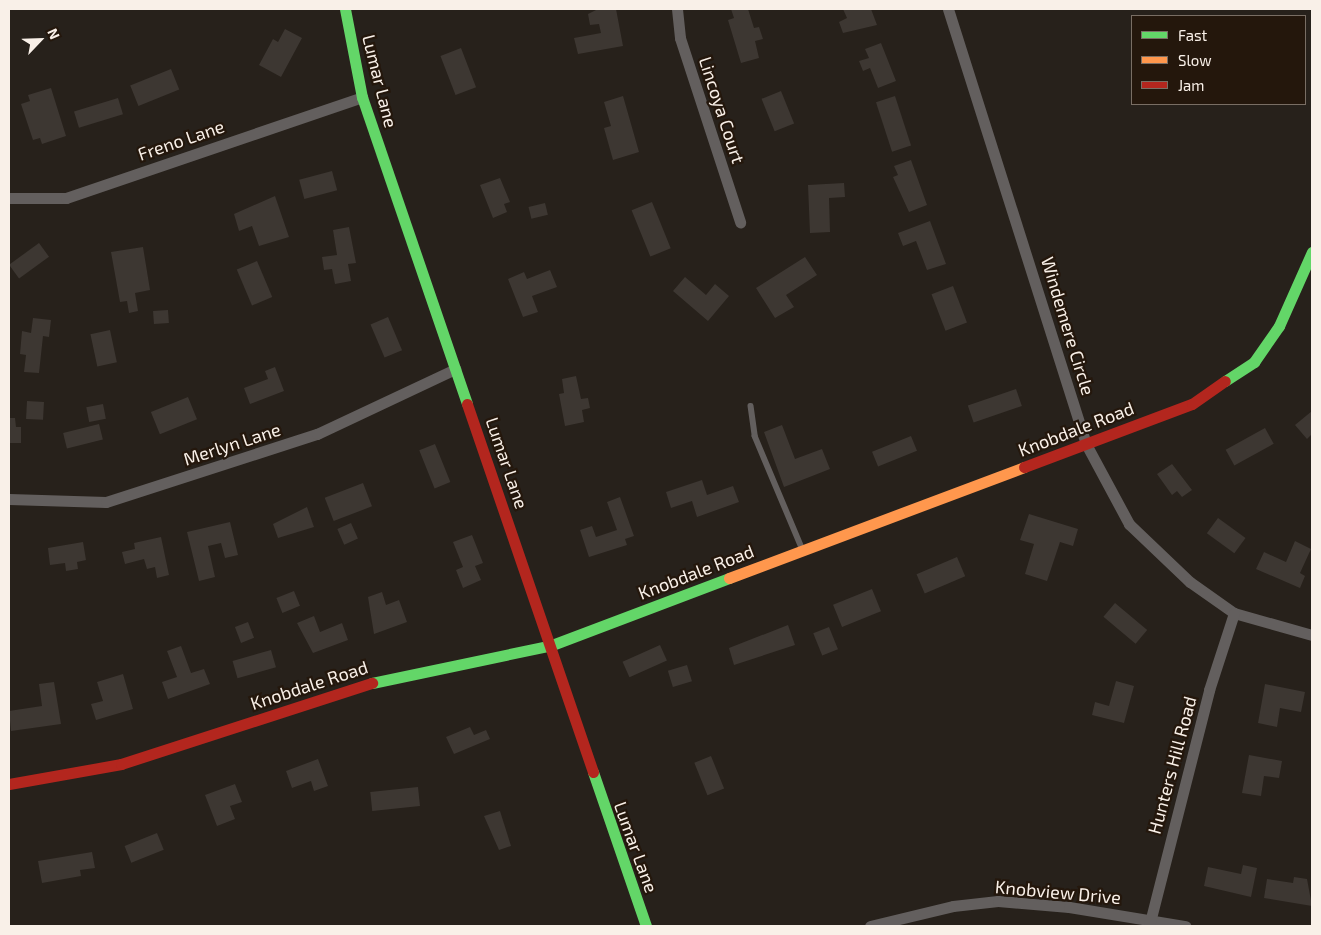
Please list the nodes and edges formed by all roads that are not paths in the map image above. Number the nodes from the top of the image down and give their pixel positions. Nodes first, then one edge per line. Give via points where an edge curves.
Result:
1 (345, 9) edge
2 (677, 9) edge
3 (948, 9) edge
4 (362, 97) junction
5 (9, 198) edge
6 (740, 222) dead end
7 (1311, 257) edge
8 (455, 369) junction
9 (751, 406) dead end
10 (1086, 444) junction
11 (9, 499) edge
12 (803, 550) junction
13 (1234, 614) junction
14 (1312, 635) edge
15 (552, 644) junction
16 (9, 784) edge
17 (1149, 922) edge
18 (646, 926) edge
19 (870, 926) edge
20 (1185, 926) edge

1 - 4 street, Lumar Lane
2 - 6 street, Lincoya Court via 680,38
3 - 10 street, Windemere Circle
4 - 5 street, Freno Lane via 66,198
4 - 8 street, Lumar Lane
7 - 10 street, Knobdale Road via 1279,326 1254,362 1192,404
8 - 11 street, Merlyn Lane via 317,434 106,502
8 - 15 street, Lumar Lane
9 - 12 lane via 756,436
10 - 12 street, Knobdale Road
10 - 13 street, Windemere Circle via 1129,524 1190,582
12 - 15 street, Knobdale Road
13 - 14 street, Windemere Circle
13 - 17 street, Hunters Hill Road via 1209,690
15 - 16 street, Knobdale Road via 393,676 121,764
15 - 18 street, Lumar Lane
17 - 19 street, Knobview Drive via 998,901 953,906
17 - 20 street, Knobview Drive

